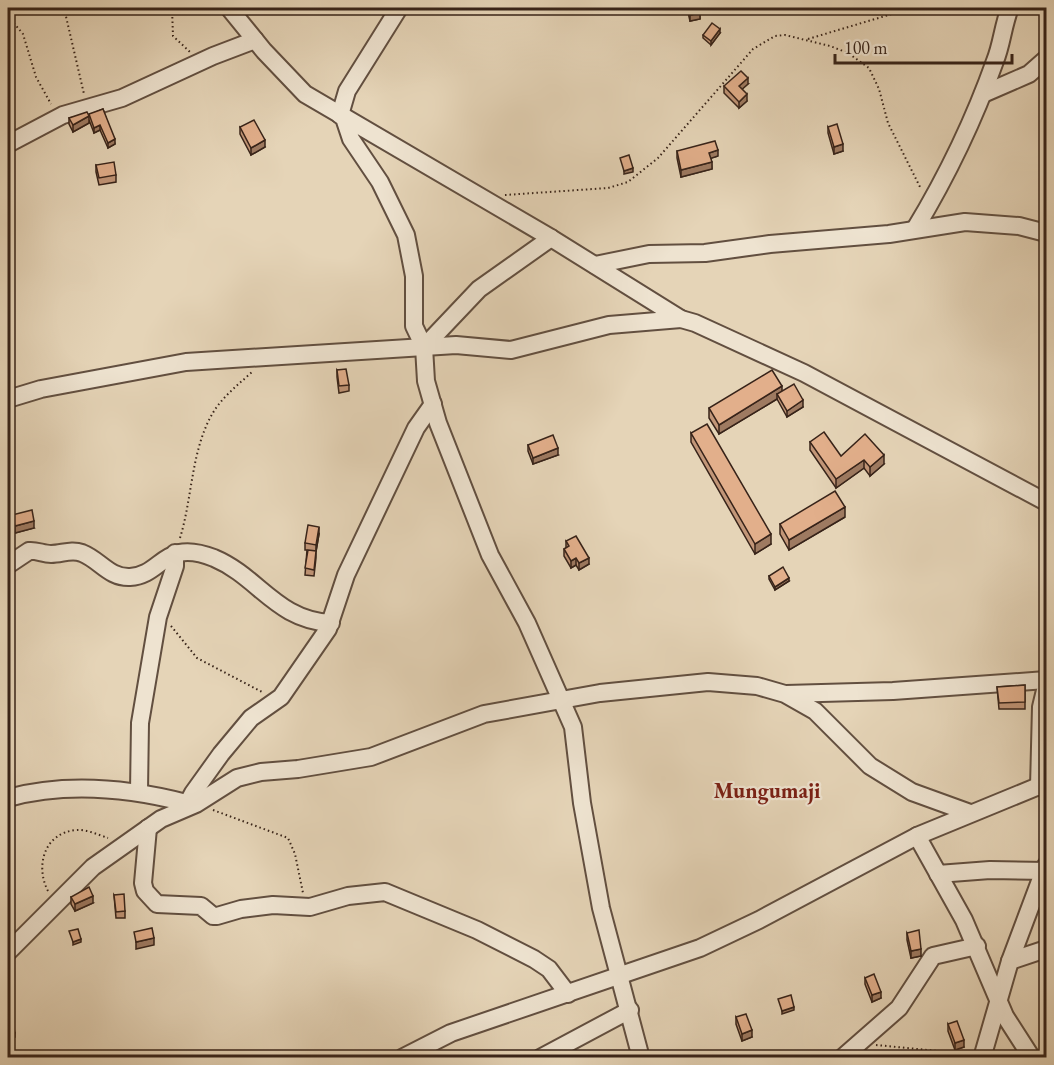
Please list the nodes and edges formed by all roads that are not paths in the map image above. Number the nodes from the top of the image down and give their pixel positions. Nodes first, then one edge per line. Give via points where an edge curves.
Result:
1 (229, 8) edge
2 (399, 8) edge
3 (1010, 8) edge
4 (255, 40) junction
5 (1047, 59) edge
6 (983, 94) junction
7 (340, 114) junction
8 (8, 144) edge
9 (915, 229) junction
10 (1047, 233) edge
11 (551, 238) junction
12 (595, 265) junction
13 (681, 320) junction
14 (424, 347) junction
15 (8, 399) edge
16 (433, 404) junction
17 (1047, 502) edge
18 (175, 553) junction
19 (8, 565) edge
20 (331, 623) junction
21 (1047, 680) edge
22 (1047, 686) edge
23 (785, 694) junction
24 (562, 701) junction
25 (1043, 785) edge
26 (139, 791) junction
27 (8, 798) edge
28 (189, 805) junction
29 (970, 813) junction
30 (148, 828) junction
31 (917, 836) junction
32 (1045, 869) edge
33 (938, 874) junction
34 (977, 946) junction
35 (1047, 949) edge
36 (8, 952) edge
37 (1010, 961) junction
38 (620, 977) junction
39 (568, 994) junction
40 (999, 1001) junction
41 (630, 1010) junction
42 (544, 1057) edge
43 (402, 1058) edge
44 (641, 1058) edge
45 (842, 1058) edge
46 (982, 1058) edge
47 (1032, 1058) edge

1 - 4 street
2 - 7 street via 347,91
3 - 6 street
4 - 7 street via 293,84
4 - 8 street via 122,98 59,117
5 - 6 street via 1029,74
6 - 9 street via 959,151
7 - 11 street
7 - 14 street via 406,235 414,276 415,331
9 - 10 street via 965,222 1019,226
9 - 12 street via 705,253 649,254
11 - 12 street
11 - 14 street via 494,277
12 - 13 street
13 - 14 street via 609,325 511,350 464,345
13 - 17 street via 804,373
14 - 15 street via 186,362 41,389
14 - 16 street via 426,381
16 - 20 street via 416,428 346,575
16 - 24 street via 474,517
18 - 19 street via 127,578 74,551 28,551
18 - 20 street via 213,558 241,573 280,607
18 - 26 street via 175,566 159,612 140,723
20 - 28 street via 280,697 241,729
21 - 23 street
22 - 25 street via 1041,707
23 - 24 street via 757,686 708,682 652,686
23 - 29 street via 815,711 870,766 912,792
24 - 28 street via 484,714 371,757 248,774
24 - 38 street via 573,727 601,908
25 - 29 street
26 - 27 street via 68,789
26 - 28 street
28 - 30 street
29 - 31 street
30 - 36 street via 93,867
30 - 39 street via 143,883 157,904 201,906 217,916 273,905 305,908 348,896 385,892 477,930 534,959 549,969
31 - 33 street
31 - 38 street via 759,920 700,948
32 - 33 street
32 - 37 street
33 - 34 street
34 - 40 street
34 - 45 street via 933,956 907,998
35 - 37 street
37 - 40 street
38 - 39 street
38 - 41 street
39 - 43 street via 451,1033
40 - 46 street
40 - 47 street
41 - 42 street
41 - 44 street

